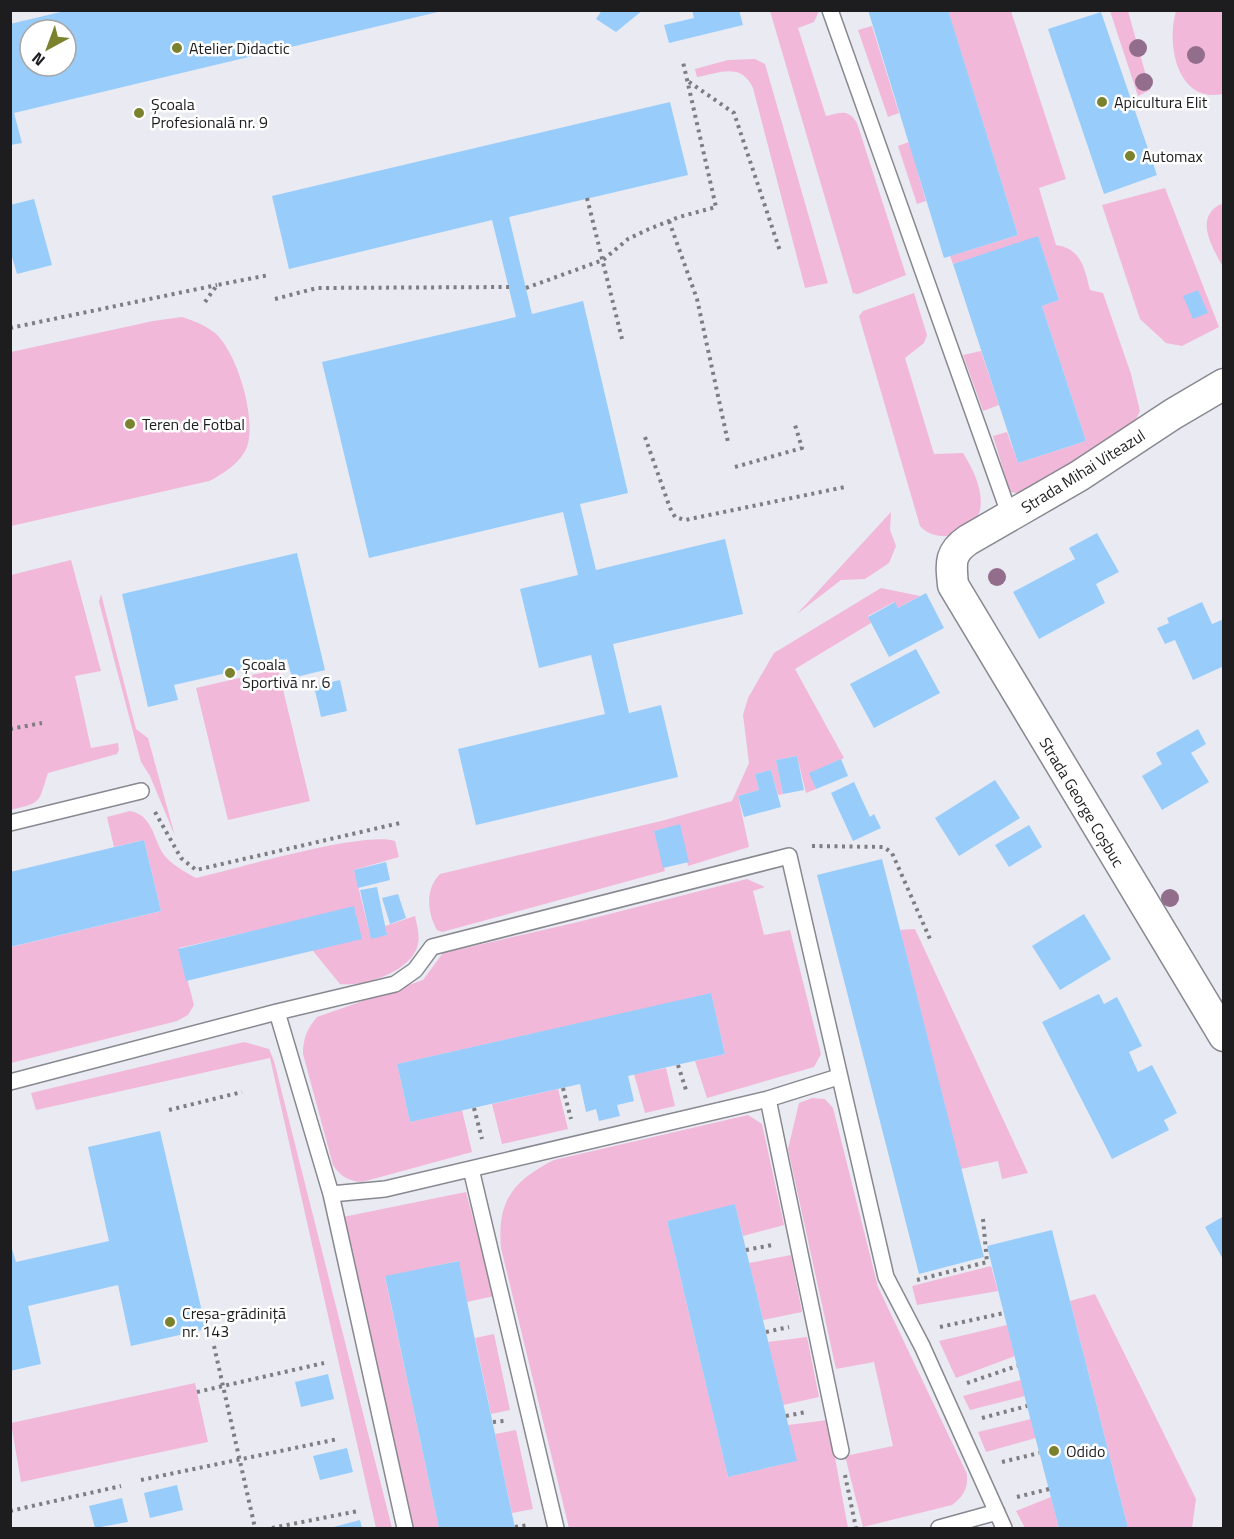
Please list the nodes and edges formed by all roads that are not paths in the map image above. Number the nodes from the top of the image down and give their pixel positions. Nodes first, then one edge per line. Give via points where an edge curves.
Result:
1 (830, 10) edge
2 (1224, 384) edge
3 (1010, 516) junction
4 (951, 564) joint
5 (141, 791) road end
6 (10, 823) edge
7 (277, 1012) junction
8 (1224, 1036) edge
9 (838, 1077) junction
10 (10, 1082) edge
11 (768, 1099) junction
12 (471, 1169) junction
13 (330, 1194) junction
14 (841, 1451) road end
15 (997, 1512) junction
16 (405, 1528) edge
17 (556, 1528) edge
18 (939, 1528) edge
19 (1004, 1528) edge

1 - 3 lane
2 - 3 street, Strada Mihai Viteazul
3 - 4 street, Strada Mihai Viteazul via 956,548
4 - 8 street, Strada George Coșbuc via 953,585
5 - 6 lane
7 - 9 lane via 395,984 415,970 432,947 789,856
7 - 10 lane
7 - 13 lane
9 - 11 lane
9 - 15 lane via 886,1277
11 - 12 lane
11 - 14 lane
12 - 13 lane via 385,1189
12 - 17 lane
13 - 16 lane
15 - 18 lane
15 - 19 lane

